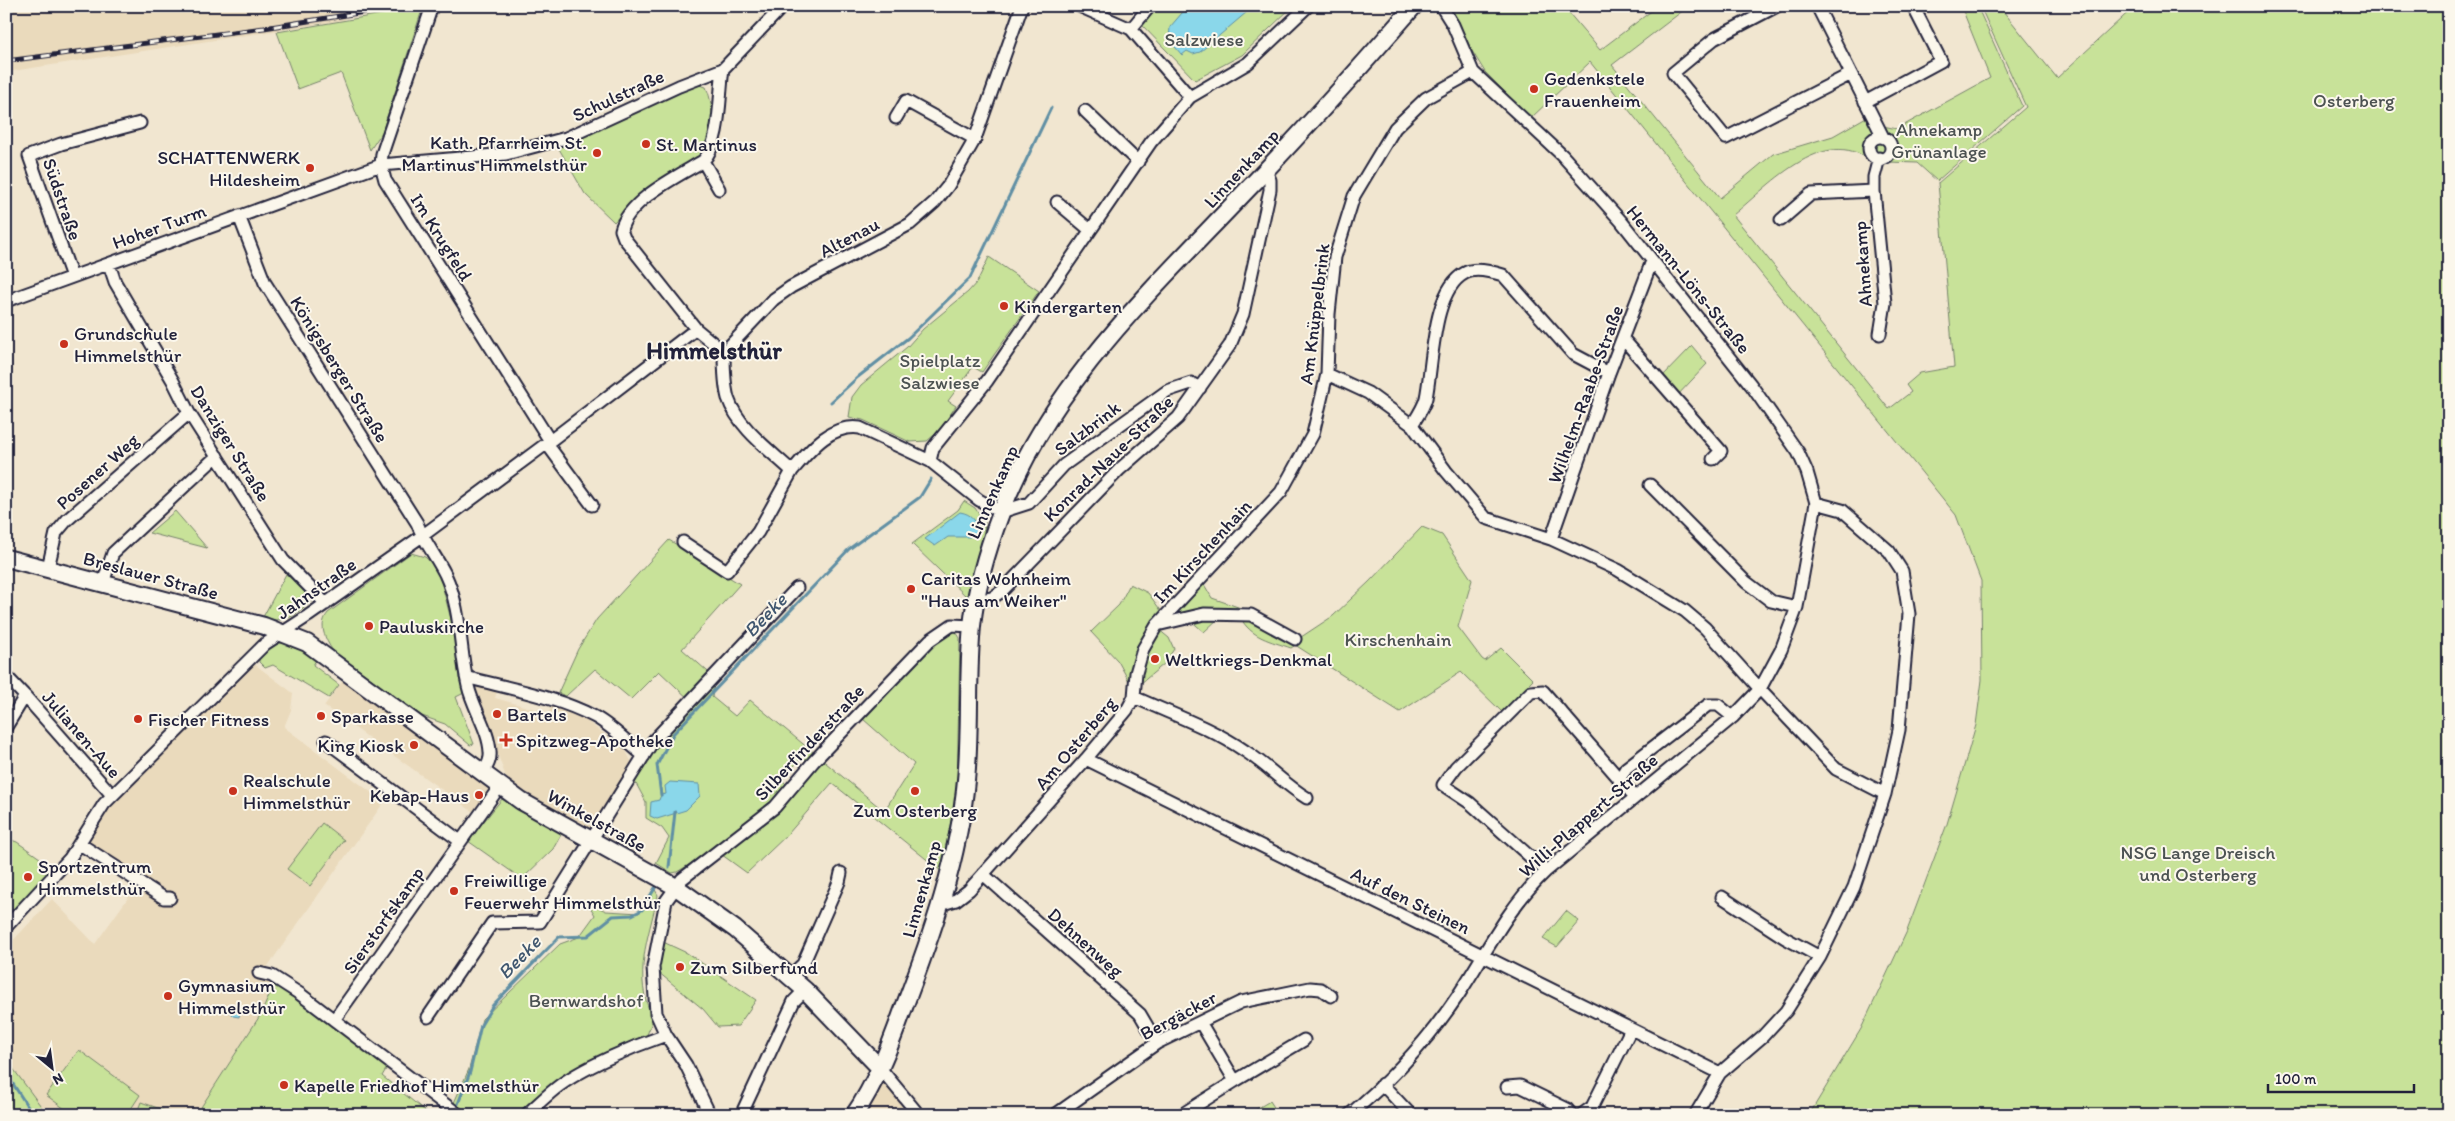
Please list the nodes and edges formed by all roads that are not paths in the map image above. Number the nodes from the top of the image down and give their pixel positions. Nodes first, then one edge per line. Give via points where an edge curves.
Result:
1 (432, 6) edge
2 (783, 6) edge
3 (1022, 6) edge
4 (1079, 6) edge
5 (1150, 6) edge
6 (1308, 6) edge
7 (1414, 6) edge
8 (1441, 6) edge
9 (1777, 6) edge
10 (1817, 6) edge
11 (1913, 6) edge
12 (1131, 30) junction
13 (723, 69) junction
14 (1473, 72) junction
15 (1851, 74) junction
16 (1190, 97) junction
17 (1866, 102) junction
18 (1085, 111) dead end
19 (896, 118) dead end
20 (140, 123) dead end
21 (975, 139) junction
22 (703, 162) junction
23 (1138, 162) junction
24 (381, 165) junction
25 (1266, 170) junction
26 (719, 189) dead end
27 (1874, 191) junction
28 (1058, 202) dead end
29 (240, 216) junction
30 (1781, 220) dead end
31 (1090, 230) junction
32 (1652, 261) junction
33 (109, 264) junction
34 (72, 277) junction
35 (6, 301) edge
36 (696, 329) junction
37 (1880, 334) dead end
38 (1624, 340) junction
39 (724, 352) junction
40 (1609, 373) junction
41 (1327, 374) junction
42 (1200, 388) junction
43 (189, 413) junction
44 (1412, 425) junction
45 (1312, 434) joint
46 (550, 441) junction
47 (217, 456) junction
48 (1713, 459) dead end
49 (930, 461) junction
50 (792, 471) junction
51 (1650, 485) dead end
52 (1816, 502) junction
53 (592, 506) dead end
54 (1001, 512) junction
55 (422, 536) junction
56 (1551, 539) junction
57 (683, 542) dead end
58 (6, 558) edge
59 (48, 568) junction
60 (102, 583) junction
61 (797, 588) dead end
62 (975, 601) junction
63 (326, 604) junction
64 (1797, 607) junction
65 (1157, 625) junction
66 (972, 626) junction
67 (284, 633) junction
68 (1295, 639) dead end
69 (6, 676) edge
70 (466, 677) junction
71 (1760, 689) junction
72 (25, 696) junction
73 (1134, 697) junction
74 (1733, 717) junction
75 (6, 727) edge
76 (326, 741) dead end
77 (644, 756) junction
78 (1086, 760) junction
79 (483, 773) junction
80 (1618, 780) junction
81 (500, 786) junction
82 (1885, 794) junction
83 (112, 795) junction
84 (1635, 797) junction
85 (1307, 798) dead end
86 (592, 840) junction
87 (460, 841) junction
88 (80, 844) junction
89 (1546, 871) junction
90 (841, 873) dead end
91 (983, 874) junction
92 (676, 887) junction
93 (1722, 897) dead end
94 (170, 898) dead end
95 (939, 905) junction
96 (6, 927) edge
97 (1482, 955) junction
98 (1820, 957) junction
99 (259, 973) dead end
100 (790, 976) junction
101 (805, 990) junction
102 (1331, 996) dead end
103 (428, 1018) dead end
104 (334, 1020) junction
105 (1200, 1022) junction
106 (1630, 1029) junction
107 (666, 1036) junction
108 (1304, 1040) dead end
109 (1158, 1043) junction
110 (880, 1068) junction
111 (1720, 1073) junction
112 (1235, 1081) junction
113 (1382, 1084) junction
114 (1507, 1088) dead end
115 (1696, 1114) edge
116 (459, 1115) edge
117 (526, 1115) edge
118 (710, 1115) edge
119 (741, 1115) edge
120 (854, 1115) edge
121 (919, 1115) edge
122 (1054, 1115) edge
123 (1181, 1115) edge
124 (1349, 1115) edge
125 (1411, 1115) edge
126 (1572, 1115) edge
127 (1581, 1115) edge

1 - 24 street via 387,137
2 - 13 street, Schulstraße
3 - 21 street, Altenau
4 - 12 street
5 - 12 street
6 - 16 street via 1248,63
7 - 25 main road, Linnenkamp
8 - 14 street, Hermann-Löns-Straße via 1453,25
9 - 15 street via 1714,39 1673,73 1726,138
10 - 15 street, Ahnekamp
11 - 17 street via 1941,61
12 - 16 street
13 - 22 street via 716,138
13 - 24 street, Schulstraße via 566,138 506,154
14 - 32 street, Hermann-Löns-Straße via 1562,155
14 - 41 street, Am Knüppelbrink via 1426,98 1395,128 1354,196 1335,257
15 - 17 street, Ahnekamp
16 - 23 street
17 - 27 street, Ahnekamp via 1883,137 1870,144 1872,153 1879,158
18 - 23 street
19 - 21 street via 906,100
20 - 34 street, Südstraße via 29,156
21 - 39 street, Altenau via 948,186 910,224 791,287 774,299
22 - 26 street
22 - 36 street via 644,199 628,214 621,230
23 - 31 street
24 - 29 street, Hoher Turm
24 - 46 street, Im Krugfeld via 385,180
25 - 42 street, Konrad-Naue-Straße via 1270,190 1243,314 1230,345
25 - 54 main road, Linnenkamp via 1136,308 1072,386 1032,448
27 - 30 street via 1811,194
27 - 37 street, Ahnekamp via 1885,303
28 - 31 street
29 - 33 street, Hoher Turm
29 - 55 street, Königsberger Straße via 265,283 417,523
31 - 49 street via 987,380 933,448
32 - 38 street, Wilhelm-Raabe-Straße
32 - 52 street, Hermann-Löns-Straße via 1779,422 1798,452
33 - 34 street, Hoher Turm
33 - 43 street, Danziger Straße
34 - 35 street, Hoher Turm
36 - 39 street
36 - 46 street, Jahnstraße
38 - 40 street, Wilhelm-Raabe-Straße
38 - 48 street via 1721,451
39 - 50 street via 728,399 740,419
40 - 44 street via 1573,354 1503,275 1491,271 1466,271 1453,282 1441,305 1426,400
40 - 56 street, Wilhelm-Raabe-Straße
41 - 44 street via 1368,393
41 - 45 street, Am Knüppelbrink
42 - 54 street, Salzbrink via 1191,384 1167,391 1064,465 1029,503
42 - 62 street, Konrad-Naue-Straße via 1171,425 1120,469 1002,591 992,598
43 - 47 street, Danziger Straße
43 - 59 street, Posener Weg via 56,533
44 - 56 street via 1486,518
45 - 65 street, Im Kirschenhain via 1281,492
46 - 53 street, Im Krugfeld via 550,448
46 - 55 street, Jahnstraße
47 - 60 street via 113,553
47 - 63 street, Danziger Straße via 283,560
49 - 50 street via 860,428 848,427 837,430 810,450
49 - 54 street via 979,500
50 - 57 street via 758,532 726,571
51 - 64 street via 1746,582 1771,601
52 - 64 street, Willi-Plappert-Straße
52 - 82 street via 1842,510 1889,551 1902,571 1909,614 1899,730
54 - 62 main road, Linnenkamp
55 - 63 street, Jahnstraße
55 - 70 street via 445,573 455,602
56 - 71 street via 1618,570 1685,611 1705,628
58 - 59 main road, Breslauer Straße
59 - 60 main road, Breslauer Straße
60 - 67 main road, Breslauer Straße
61 - 77 street via 659,734
62 - 66 main road, Linnenkamp
63 - 67 street, Jahnstraße
64 - 71 street, Willi-Plappert-Straße via 1781,650
65 - 68 street via 1204,614 1251,615
65 - 73 street, Im Kirschenhain via 1143,649
66 - 92 street, Silberfinderstraße via 952,625 930,640 814,761 775,807
66 - 95 main road, Linnenkamp via 966,782
67 - 79 main road, Breslauer Straße via 307,643
67 - 83 street, Jahnstraße via 261,647
69 - 72 street, Julianen-Aue
70 - 77 street via 590,714
70 - 79 street via 490,748 490,759
71 - 74 street, Willi-Plappert-Straße
71 - 82 street via 1836,768
72 - 75 street, Julianen-Aue
72 - 83 street, Julianen-Aue
73 - 78 street, Am Osterberg
73 - 85 street, Am Osterberg via 1245,751
74 - 80 street, Willi-Plappert-Straße via 1716,704 1705,706 1626,768
74 - 84 street, Willi-Plappert-Straße
76 - 87 street
77 - 86 street
78 - 91 street, Am Osterberg
78 - 97 street, Auf den Steinen
79 - 81 main road, Winkelstraße
80 - 84 street
80 - 89 street via 1543,691 1531,692 1456,767 1443,785 1470,803
81 - 86 main road, Winkelstraße
81 - 87 street, Sierstorfskamp
82 - 98 street via 1854,887
83 - 88 street, Jahnstraße via 98,811
84 - 89 street, Willi-Plappert-Straße
86 - 92 main road, Winkelstraße
86 - 103 street via 540,922 492,923
87 - 104 street, Sierstorfskamp
88 - 94 street via 164,898
88 - 96 street, Jahnstraße
89 - 97 street, Willi-Plappert-Straße via 1511,908
90 - 100 street via 840,882 803,964
91 - 95 street, Am Osterberg via 959,898
91 - 109 street, Dehnenweg via 1140,1014
92 - 100 main road, Winkelstraße via 735,929
92 - 107 street, Silberfinderstraße via 666,901 653,967 656,1013
93 - 98 street
95 - 110 main road, Linnenkamp
97 - 106 street, Auf den Steinen
97 - 113 street, Willi-Plappert-Straße via 1436,1026
98 - 111 street via 1786,1011
99 - 104 street via 272,976
100 - 101 main road, Winkelstraße
101 - 110 main road, Winkelstraße
101 - 119 street via 794,1001
102 - 105 street, Bergäcker via 1320,989 1310,988 1274,995 1241,1002
104 - 116 street
105 - 109 street, Bergäcker
105 - 112 street
106 - 111 street, Auf den Steinen
106 - 127 street via 1592,1107
107 - 117 street via 600,1063 556,1088
107 - 118 street, Silberfinderstraße via 686,1064
108 - 112 street
109 - 122 street, Bergäcker
110 - 120 main road, Linnenkamp
110 - 121 street
111 - 115 street
112 - 123 street
113 - 124 street, Willi-Plappert-Straße
113 - 125 street
114 - 126 street via 1520,1086 1567,1109

